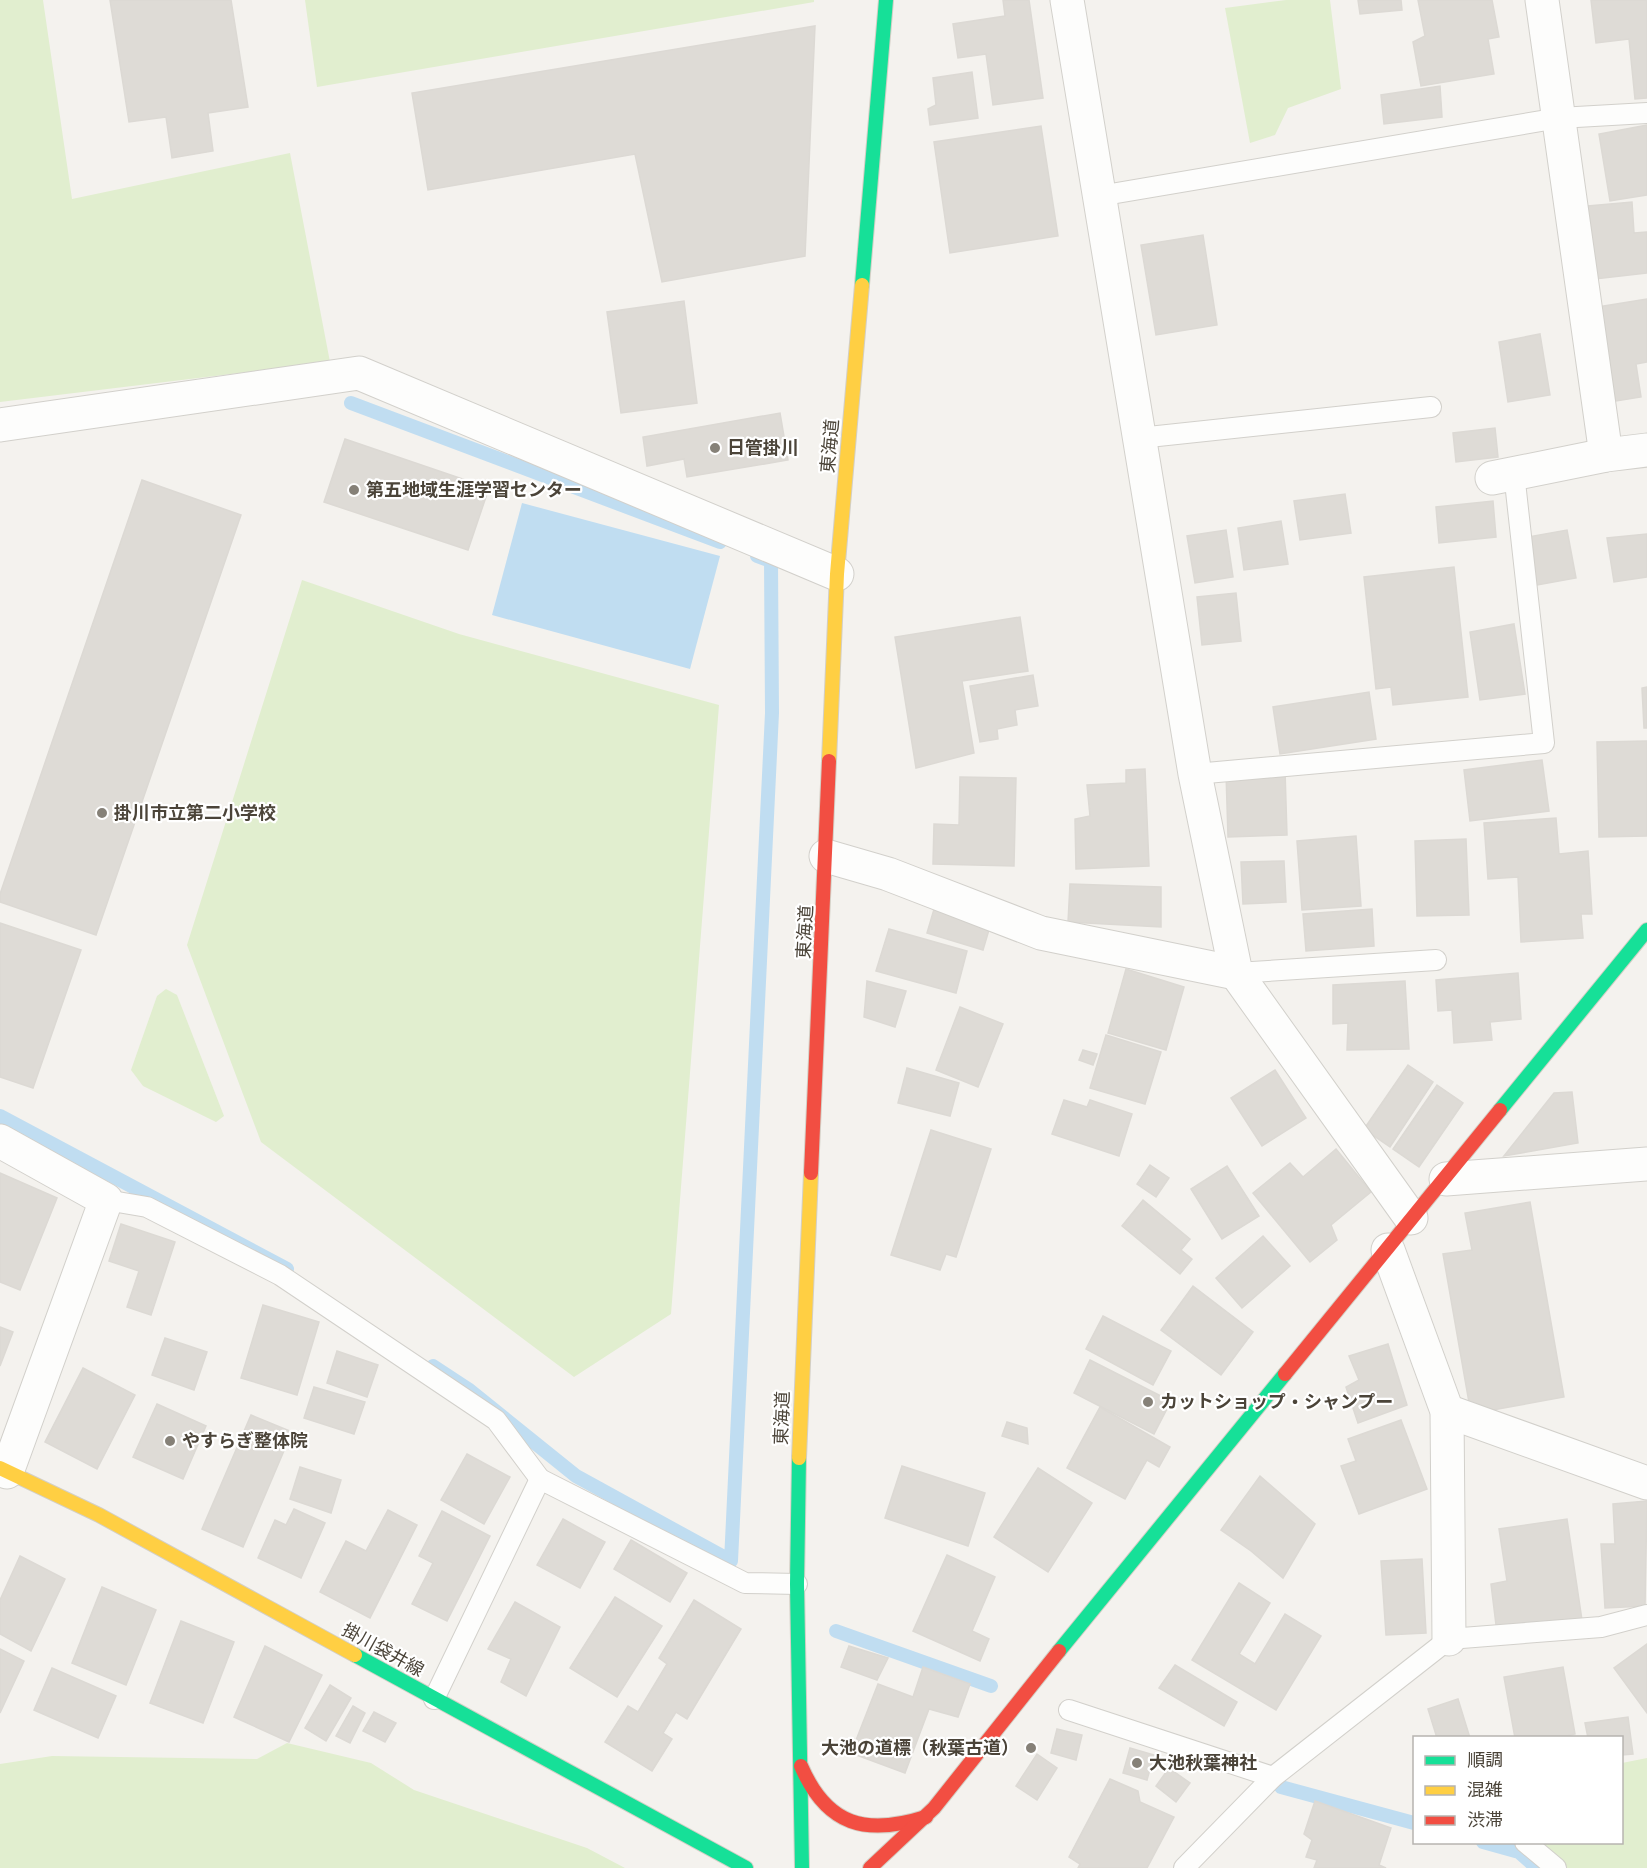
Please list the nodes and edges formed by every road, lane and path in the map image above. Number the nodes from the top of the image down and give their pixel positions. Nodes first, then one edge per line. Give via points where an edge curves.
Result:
1 (886, 0) edge
2 (1067, 0) edge
3 (1542, 0) edge
4 (1647, 114) edge
5 (1559, 118) junction
6 (1099, 196) junction
7 (1431, 407) dead end
8 (0, 425) edge
9 (1139, 438) junction
10 (1647, 450) edge
11 (1606, 455) junction
12 (1503, 476) joint
13 (837, 574) junction
14 (1195, 774) junction
15 (826, 856) junction
16 (1647, 930) edge
17 (1436, 960) dead end
18 (1236, 974) junction
19 (0, 1141) edge
20 (1647, 1164) edge
21 (1446, 1179) junction
22 (106, 1200) junction
23 (1411, 1218) junction
24 (1388, 1250) junction
25 (1447, 1411) junction
26 (3, 1470) edge
27 (540, 1479) junction
28 (1647, 1484) edge
29 (797, 1584) junction
30 (1647, 1616) edge
31 (1449, 1640) junction
32 (434, 1699) junction
33 (1069, 1710) dead end
34 (798, 1759) junction
35 (1273, 1777) junction
36 (927, 1817) junction
37 (1527, 1844) edge
38 (746, 1868) edge
39 (802, 1868) edge
40 (870, 1868) edge
41 (1184, 1868) edge
42 (1556, 1868) edge

1 - 13 main road, 東海道
2 - 6 street
3 - 5 street
4 - 5 lane
5 - 6 lane
5 - 11 street
6 - 9 street
7 - 9 lane
8 - 13 street via 359,373
9 - 14 street
10 - 11 street
11 - 12 street
12 - 14 lane via 1544,743
13 - 15 main road, 東海道
14 - 18 street
15 - 18 street via 888,874 1041,933
15 - 29 main road, 東海道 via 799,1445
16 - 21 main road
17 - 18 lane
18 - 23 street
19 - 22 street
20 - 21 street
21 - 23 main road
22 - 26 street
22 - 27 lane via 147,1207 280,1275 496,1420
23 - 24 main road
24 - 25 street
24 - 36 main road
25 - 28 street
25 - 31 street
26 - 32 main road, 掛川袋井線 via 109,1521
27 - 29 lane via 745,1583
27 - 32 lane
29 - 34 main road, 東海道
30 - 31 lane via 1600,1627
31 - 35 lane
32 - 38 main road, 掛川袋井線
33 - 35 lane
34 - 36 main road via 808,1788 847,1820 884,1827 906,1825
34 - 39 main road, 東海道
35 - 41 lane
36 - 40 main road
37 - 42 lane

